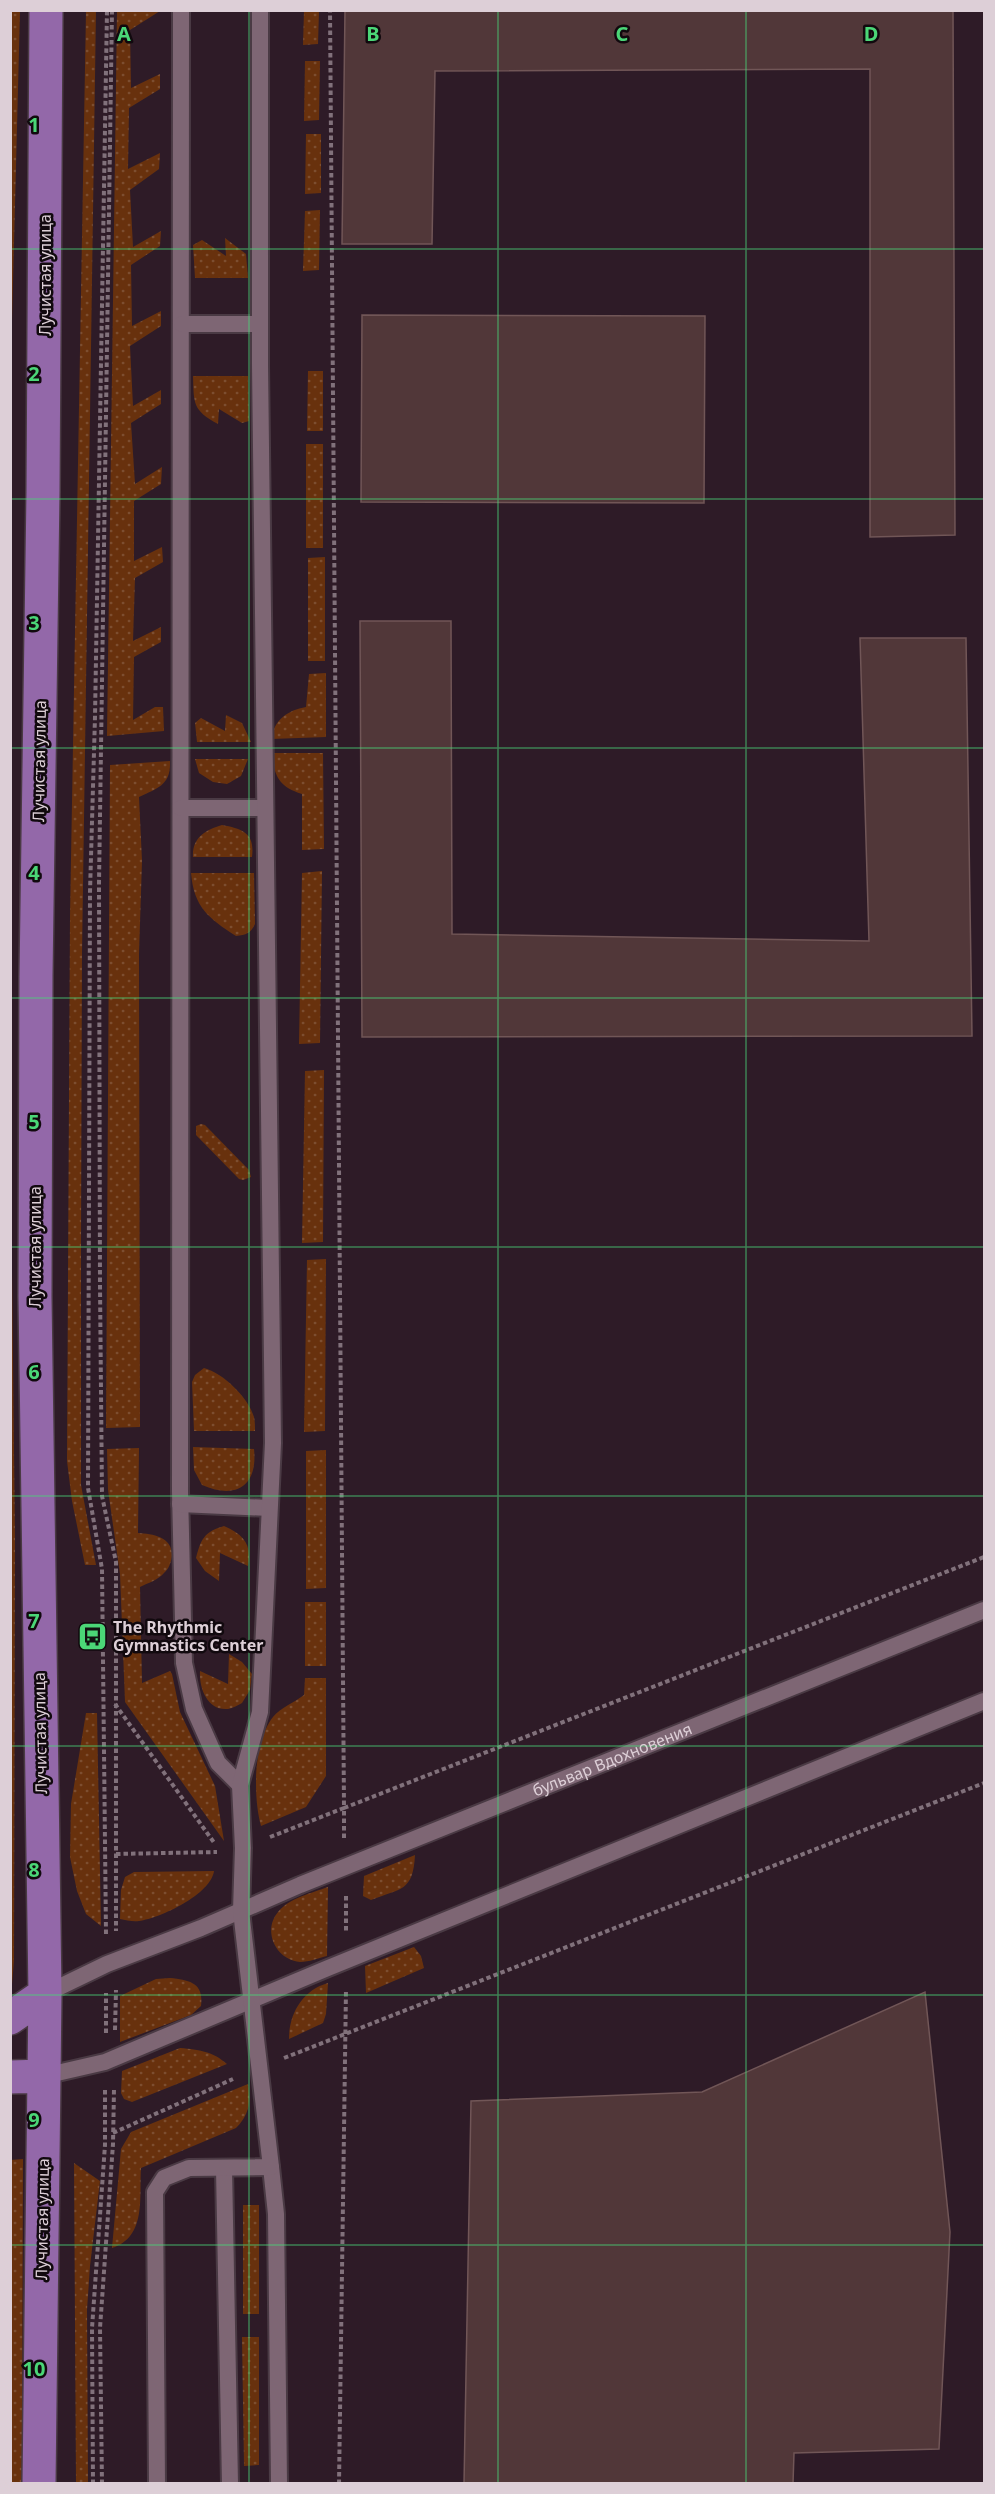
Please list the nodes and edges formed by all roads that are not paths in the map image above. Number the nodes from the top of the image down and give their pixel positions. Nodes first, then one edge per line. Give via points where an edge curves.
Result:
1 (46, 10) edge
2 (181, 10) edge
3 (260, 10) edge
4 (182, 324) junction
5 (260, 324) junction
6 (181, 808) junction
7 (264, 808) junction
8 (180, 1504) junction
9 (269, 1508) junction
10 (984, 1610) edge
11 (984, 1701) edge
12 (240, 1785) junction
13 (241, 1911) junction
14 (45, 1994) junction
15 (252, 2000) junction
16 (10, 2018) edge
17 (44, 2076) junction
18 (10, 2077) edge
19 (271, 2167) junction
20 (224, 2168) junction
21 (39, 2484) edge
22 (157, 2484) edge
23 (230, 2484) edge
24 (279, 2484) edge

1 - 14 main road, Лучистая улица via 35,1273
2 - 4 lane
3 - 5 lane
4 - 5 lane
4 - 6 lane
5 - 7 lane
6 - 7 lane
6 - 8 lane
7 - 9 lane via 273,1443
8 - 9 lane
8 - 12 lane via 186,1674 194,1709 218,1763
9 - 12 lane via 260,1712
10 - 13 lane, бульвар Вдохновения
11 - 15 lane
12 - 13 lane
13 - 14 lane, бульвар Вдохновения
13 - 15 lane
14 - 16 main road
14 - 17 main road, Лучистая улица
15 - 17 lane via 110,2060
15 - 19 lane
17 - 18 main road
17 - 21 main road, Лучистая улица
19 - 20 lane
19 - 24 lane via 276,2214
20 - 22 lane via 189,2168 164,2178 155,2193
20 - 23 lane

